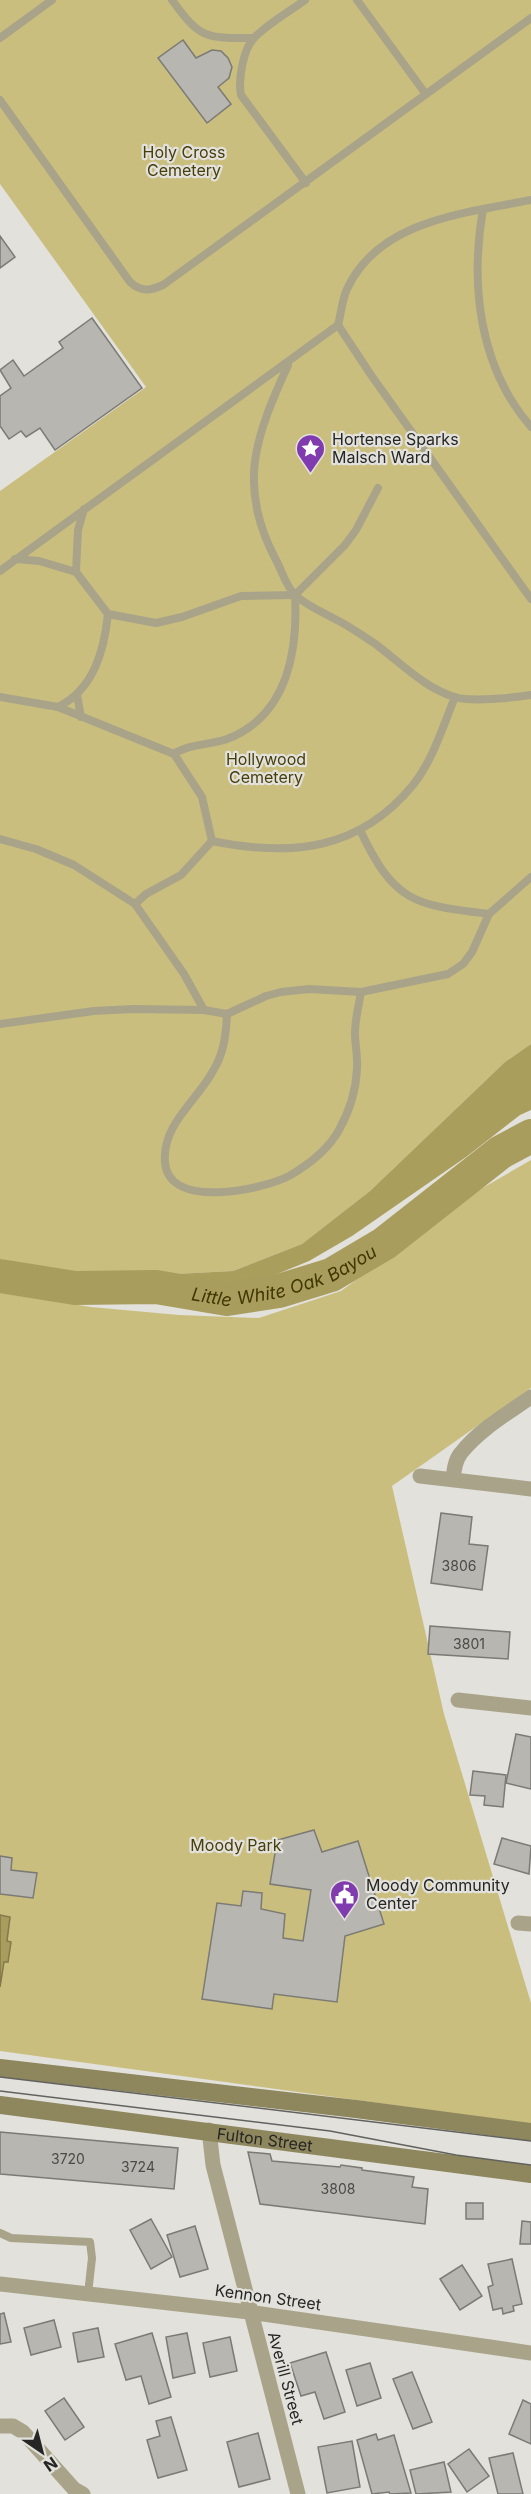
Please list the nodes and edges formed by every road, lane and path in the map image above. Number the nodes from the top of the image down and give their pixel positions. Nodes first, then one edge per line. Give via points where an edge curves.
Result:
1 (52, 0) edge
2 (172, 0) edge
3 (305, 0) edge
4 (357, 0) edge
5 (531, 18) edge
6 (0, 38) edge
7 (253, 38) junction
8 (425, 93) junction
9 (0, 100) edge
10 (306, 183) junction
11 (531, 200) edge
12 (483, 209) junction
13 (338, 325) junction
14 (289, 363) junction
15 (531, 427) edge
16 (378, 488) dead end
17 (84, 509) junction
18 (15, 559) junction
19 (0, 570) edge
20 (76, 572) junction
21 (295, 595) junction
22 (531, 599) edge
23 (108, 614) junction
24 (77, 695) junction
25 (531, 695) edge
26 (0, 697) edge
27 (455, 697) junction
28 (58, 707) junction
29 (81, 717) junction
30 (174, 754) junction
31 (360, 830) junction
32 (0, 839) edge
33 (212, 841) junction
34 (531, 877) edge
35 (135, 904) junction
36 (489, 914) junction
37 (361, 992) junction
38 (204, 1010) junction
39 (227, 1014) junction
40 (0, 1024) edge
41 (531, 1397) edge
42 (420, 1476) dead end
43 (453, 1479) junction
44 (531, 1489) edge
45 (458, 1700) dead end
46 (531, 1708) edge
47 (0, 2068) edge
48 (0, 2105) edge
49 (209, 2130) junction
50 (531, 2132) edge
51 (531, 2174) edge
52 (0, 2234) edge
53 (0, 2284) edge
54 (88, 2294) junction
55 (249, 2312) junction
56 (531, 2353) edge
57 (0, 2426) edge
58 (83, 2494) edge
59 (298, 2494) edge

1 - 6 lane
2 - 7 lane via 189,24 208,36
3 - 7 lane
4 - 8 lane
5 - 8 lane
7 - 10 lane via 240,72 242,95
8 - 10 lane
9 - 10 lane via 130,282 144,290 163,285
11 - 12 lane
12 - 13 lane via 426,223 379,248 363,263 346,291
12 - 15 lane via 476,277 484,330 501,381
13 - 14 lane
13 - 22 lane
14 - 17 lane
14 - 21 lane via 264,419 257,444 254,485 269,546
16 - 21 lane via 345,545
17 - 18 lane
17 - 20 lane via 78,530
18 - 19 lane
18 - 20 lane via 39,561
20 - 23 lane
21 - 23 lane via 241,596 162,622
21 - 27 lane via 358,632 428,684
21 - 30 lane via 294,649 283,687 270,708 237,735
23 - 24 lane via 100,658
24 - 28 lane
24 - 29 lane
25 - 27 lane
26 - 28 lane
27 - 31 lane via 414,783 385,813
28 - 29 lane
29 - 30 lane
30 - 33 lane via 202,797
31 - 33 lane via 297,849 252,848
31 - 36 lane via 390,882 407,896 427,905
32 - 35 lane via 74,865
33 - 35 lane via 181,875
34 - 36 lane
35 - 38 lane
36 - 37 lane via 472,951 463,964 448,974
37 - 39 lane via 295,990 266,996
37 - 39 lane via 352,1099 334,1139 307,1164 267,1185 230,1191 189,1190 170,1176 165,1149 179,1115 214,1069 224,1047
38 - 39 lane
38 - 40 lane via 94,1011
41 - 43 street via 461,1453
42 - 43 street
43 - 44 street
45 - 46 street
47 - 50 main road
48 - 49 main road, Fulton Street
49 - 51 main road, Fulton Street
49 - 55 street, Averill Street via 213,2165
52 - 54 lane via 11,2238 90,2242
53 - 54 street, Kennon Street
54 - 55 street, Kennon Street
55 - 56 street, Kennon Street
55 - 59 street, Averill Street
57 - 58 street via 13,2426 23,2432

